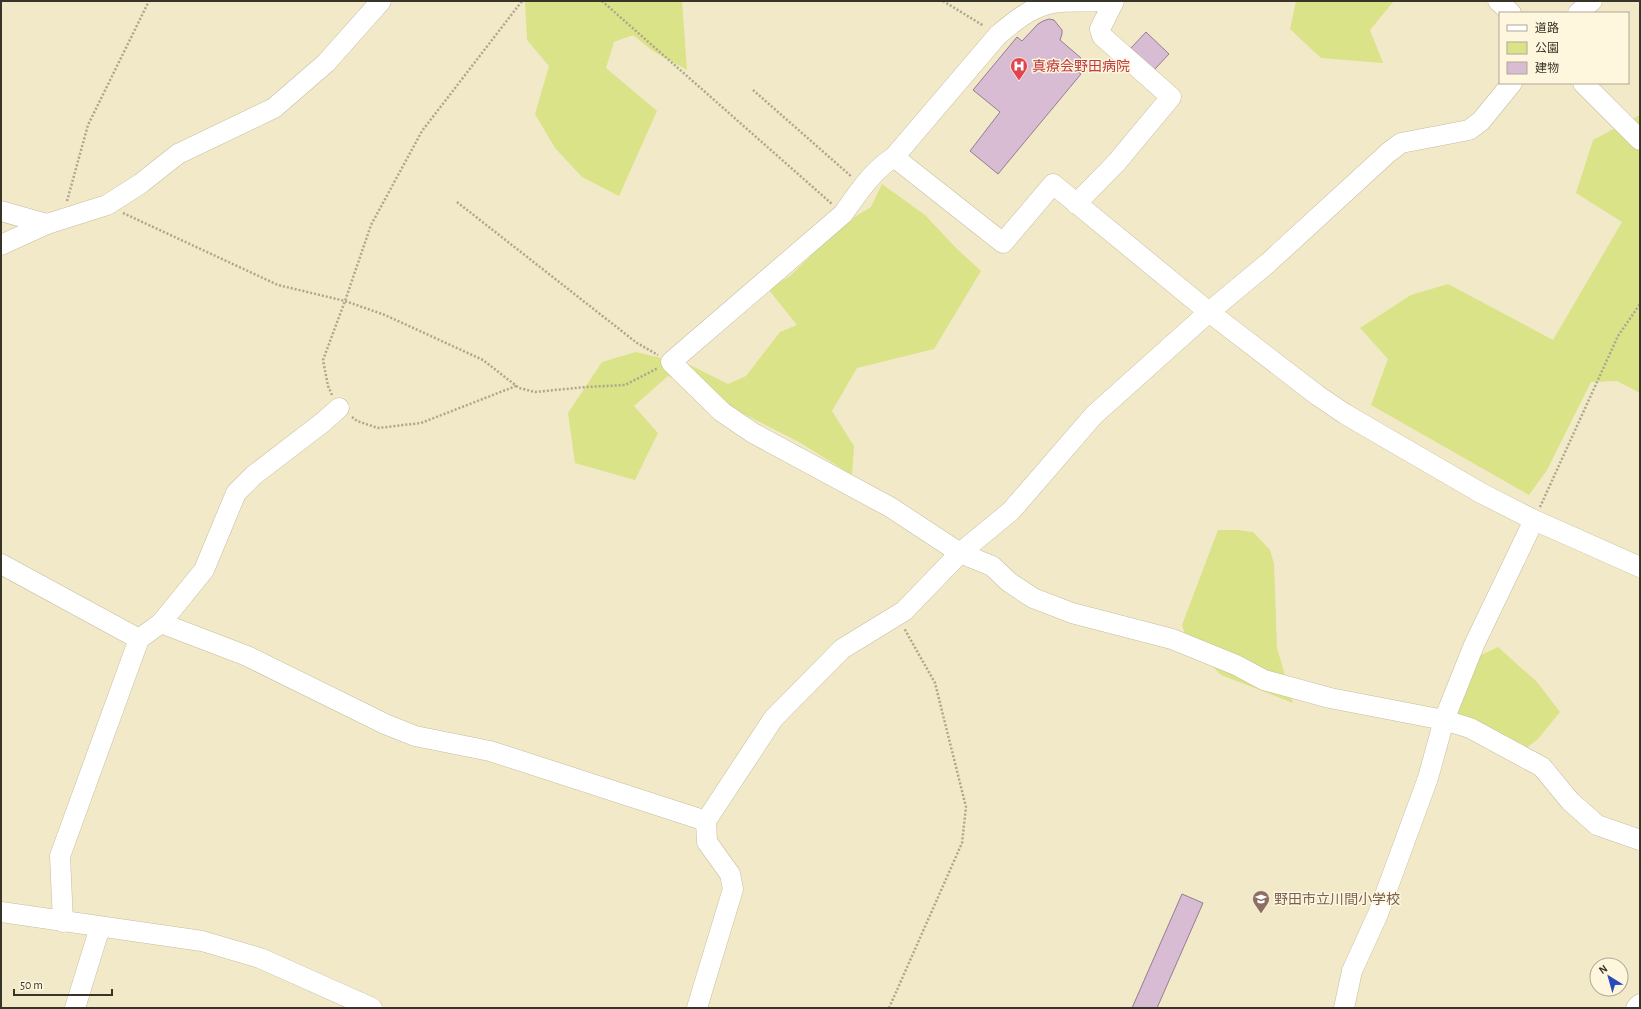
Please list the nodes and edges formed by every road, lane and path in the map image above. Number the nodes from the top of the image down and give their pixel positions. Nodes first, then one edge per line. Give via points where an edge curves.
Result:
1 (149, 1) edge
2 (381, 1) edge
3 (522, 1) edge
4 (602, 1) edge
5 (943, 1) edge
6 (1100, 1) edge
7 (1114, 1) edge
8 (1498, 1) edge
9 (1592, 1) edge
10 (1510, 12) edge
11 (1579, 12) edge
12 (998, 35) junction
13 (1511, 84) edge
14 (1584, 84) edge
15 (753, 90) dead end
16 (1640, 140) edge
17 (894, 157) junction
18 (863, 187) junction
19 (457, 202) dead end
20 (1076, 204) junction
21 (107, 205) junction
22 (1, 211) edge
23 (843, 214) junction
24 (55, 221) junction
25 (1, 245) edge
26 (345, 301) junction
27 (1640, 304) edge
28 (1209, 312) junction
29 (671, 362) junction
30 (516, 386) junction
31 (339, 408) junction
32 (1534, 520) junction
33 (960, 553) junction
34 (1, 564) edge
35 (1640, 567) edge
36 (897, 615) junction
37 (161, 623) junction
38 (139, 639) junction
39 (1444, 720) junction
40 (706, 821) junction
41 (1640, 840) edge
42 (1, 912) edge
43 (63, 922) junction
44 (100, 927) junction
45 (1640, 1004) edge
46 (75, 1008) edge
47 (372, 1008) edge
48 (697, 1008) edge
49 (889, 1008) edge
50 (1344, 1008) edge
51 (1636, 1008) edge

1 - 24 path via 88,125
2 - 21 street via 326,63 274,108 178,154 140,184
3 - 26 path via 422,131 371,225
4 - 23 path
5 - 12 path
6 - 12 street via 1060,2 1037,7
7 - 20 street via 1100,29 1102,36 1171,97 1117,162
8 - 10 street
9 - 11 street
12 - 17 street
13 - 28 street via 1481,121 1469,130 1402,143 1389,152 1268,263
14 - 16 street
15 - 18 path
17 - 18 street via 883,164
17 - 20 street via 1003,243 1053,184
18 - 23 street
19 - 29 path via 637,343
20 - 28 street
21 - 24 street
21 - 26 path via 278,285
22 - 24 street
23 - 29 street
24 - 25 street
26 - 30 path via 386,315 482,360
26 - 31 path via 323,360 328,386
27 - 32 path via 1618,336
28 - 32 street via 1345,414 1481,493
28 - 33 street via 1094,415 1011,511
29 - 30 path via 625,385 535,392
29 - 33 street via 722,412 753,433 890,507
30 - 31 path via 421,423 378,428 357,421
31 - 37 street via 254,475 236,494 204,570
32 - 35 street
32 - 39 street via 1474,645
33 - 36 street via 904,611
33 - 39 street via 992,566 1008,582 1033,598 1072,613 1172,639 1236,664 1264,680 1330,698
34 - 38 street
36 - 40 street via 842,649 773,719
36 - 49 path via 935,682 966,807 962,843
37 - 38 street
37 - 40 street via 248,656 385,724 415,736 490,751
38 - 43 street via 60,856
39 - 41 street via 1470,728 1542,767 1570,801 1597,825
39 - 50 street via 1428,778 1378,914 1352,971
40 - 48 street via 707,842 730,874 733,889
42 - 43 street
43 - 44 street
44 - 46 street
44 - 47 street via 202,941 224,947 260,958
45 - 51 street

